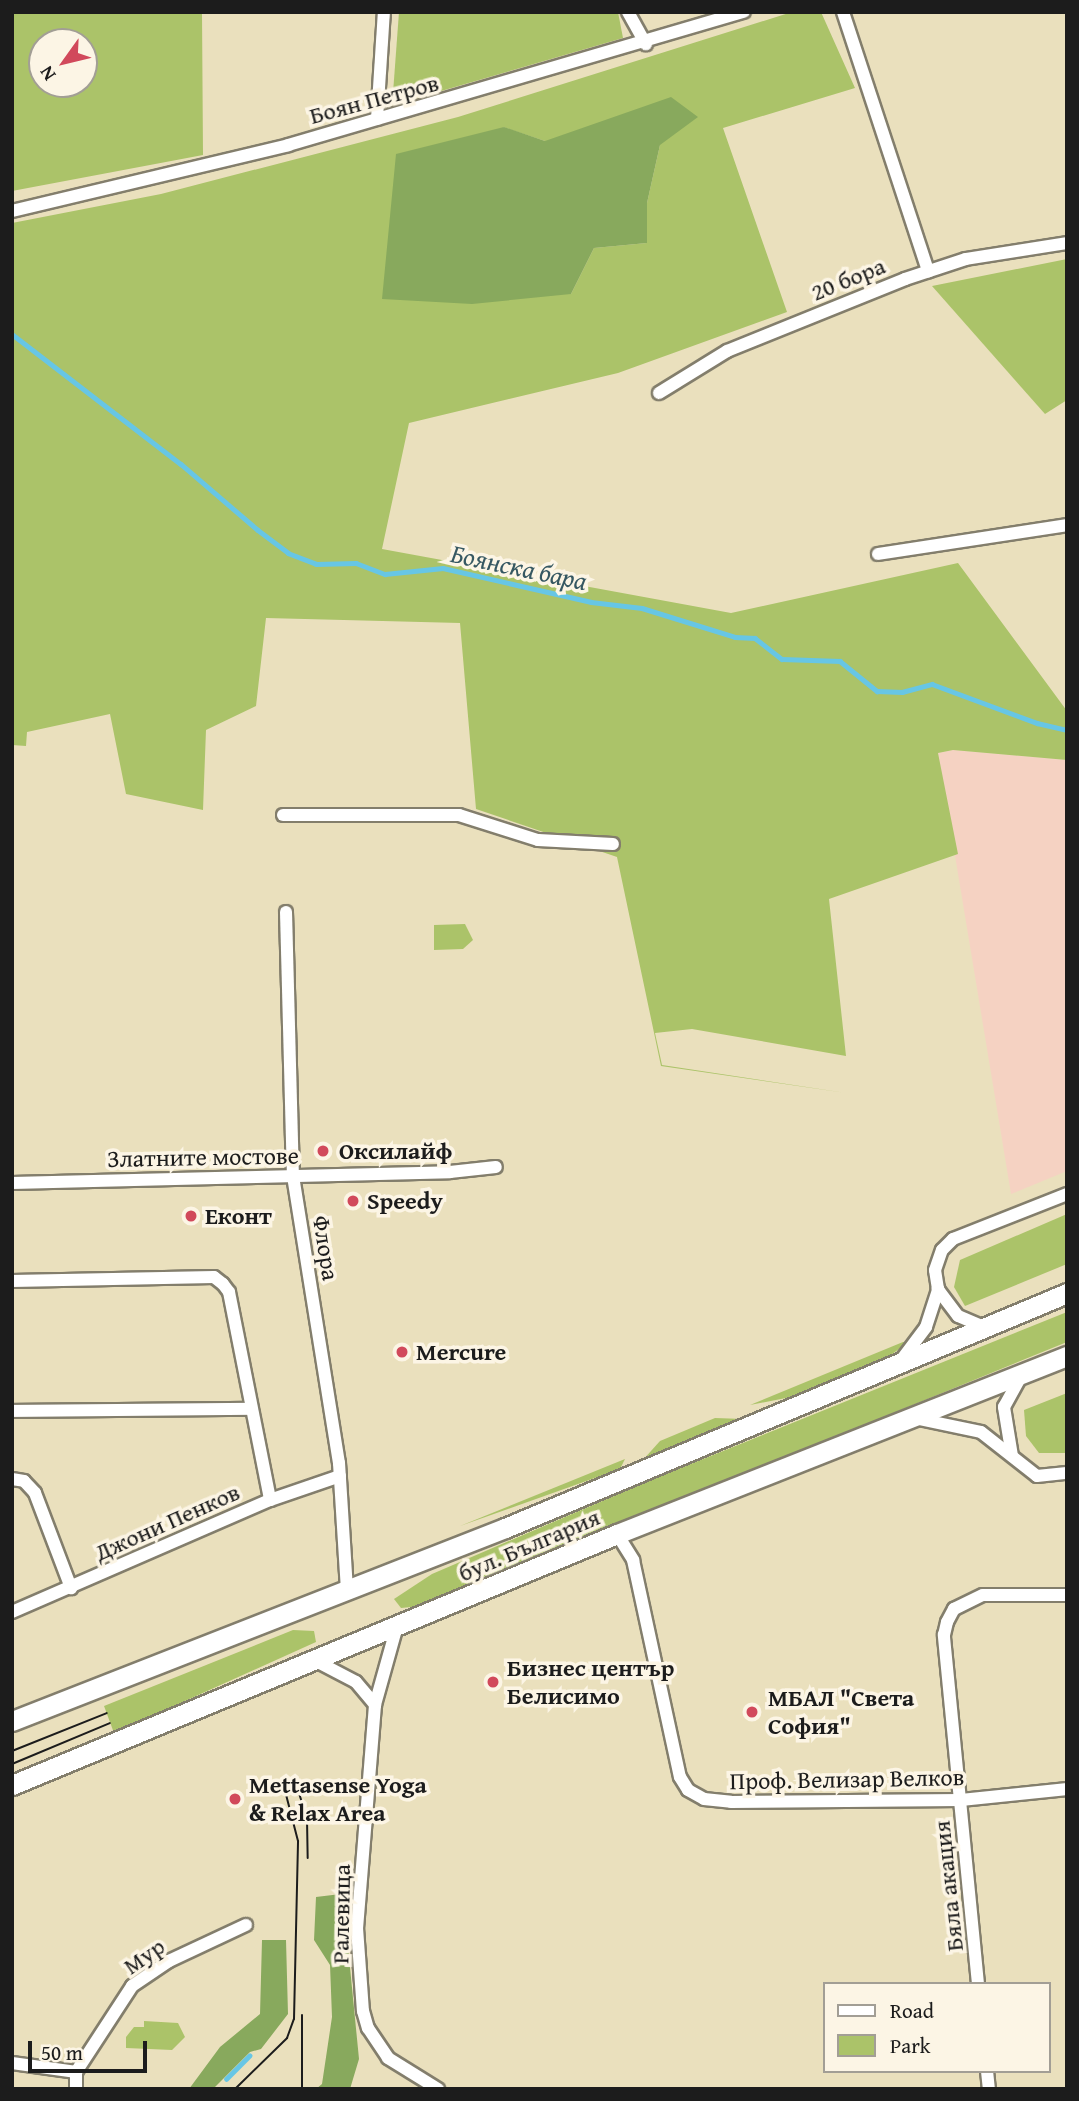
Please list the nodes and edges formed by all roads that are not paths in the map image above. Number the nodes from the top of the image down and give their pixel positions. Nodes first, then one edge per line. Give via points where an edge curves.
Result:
1 (384, 12) edge
2 (628, 12) edge
3 (744, 12) edge
4 (843, 12) edge
5 (646, 44) junction
6 (377, 119) junction
7 (12, 211) edge
8 (1067, 243) edge
9 (928, 271) junction
10 (659, 393) dead end
11 (1067, 525) edge
12 (878, 554) dead end
13 (283, 815) dead end
14 (613, 844) dead end
15 (286, 912) dead end
16 (496, 1167) dead end
17 (293, 1176) junction
18 (12, 1183) edge
19 (1067, 1194) edge
20 (12, 1281) edge
21 (938, 1289) junction
22 (1067, 1293) edge
23 (984, 1327) junction
24 (1067, 1356) edge
25 (901, 1360) junction
26 (1021, 1376) junction
27 (250, 1409) junction
28 (12, 1411) edge
29 (912, 1418) junction
30 (1014, 1460) junction
31 (1067, 1473) edge
32 (340, 1476) junction
33 (12, 1479) edge
34 (270, 1500) junction
35 (617, 1534) junction
36 (71, 1588) junction
37 (346, 1588) junction
38 (1067, 1595) edge
39 (12, 1612) edge
40 (397, 1626) junction
41 (314, 1660) junction
42 (375, 1705) junction
43 (12, 1721) edge
44 (12, 1785) edge
45 (1067, 1789) edge
46 (961, 1800) junction
47 (246, 1925) dead end
48 (978, 1982) edge
49 (12, 2063) edge
50 (76, 2072) junction
51 (432, 2088) edge
52 (76, 2089) edge

1 - 6 street
2 - 5 street
3 - 5 street, Боян Петров
4 - 9 street
5 - 6 street, Боян Петров
6 - 7 street, Боян Петров via 246,156
8 - 9 street, 20 бора via 966,259
9 - 10 street, 20 бора via 727,351
11 - 12 street
13 - 14 street via 459,814 538,840
15 - 17 street, Флора
16 - 17 street, Златните мостове
17 - 18 street, Златните мостове
17 - 32 street, Флора
19 - 21 street via 947,1244 936,1264
20 - 27 street via 214,1277 229,1292
21 - 23 street via 958,1315
21 - 25 street via 926,1327
22 - 23 main road, бул. България
23 - 25 main road, бул. България
24 - 26 main road, бул. България
25 - 37 main road, бул. България via 505,1528
26 - 29 main road, бул. България
26 - 30 street via 1004,1406 1003,1422
27 - 28 street
27 - 34 street
29 - 30 street via 981,1432
29 - 35 main road, бул. България
30 - 31 street via 1037,1476
32 - 34 street, Джони Пенков
32 - 37 street, Флора
33 - 36 street via 24,1481 35,1493
34 - 36 street, Джони Пенков
35 - 40 main road, бул. България
35 - 46 street, Проф. Велизар Велков via 633,1560 680,1777 688,1790 723,1802
36 - 39 street, Джони Пенков
37 - 43 main road, бул. България
38 - 46 street, Бяла акация via 983,1595 954,1609 947,1622
40 - 41 main road, бул. България
40 - 42 street, Ралевица
41 - 42 street via 356,1682
41 - 44 main road, бул. България
42 - 51 street, Ралевица via 357,1928 363,2011 368,2028 388,2058
45 - 46 street, Проф. Велизар Велков
46 - 48 street, Бяла акация
47 - 50 street, Мур via 169,1961 132,1986
49 - 50 street
50 - 52 street

